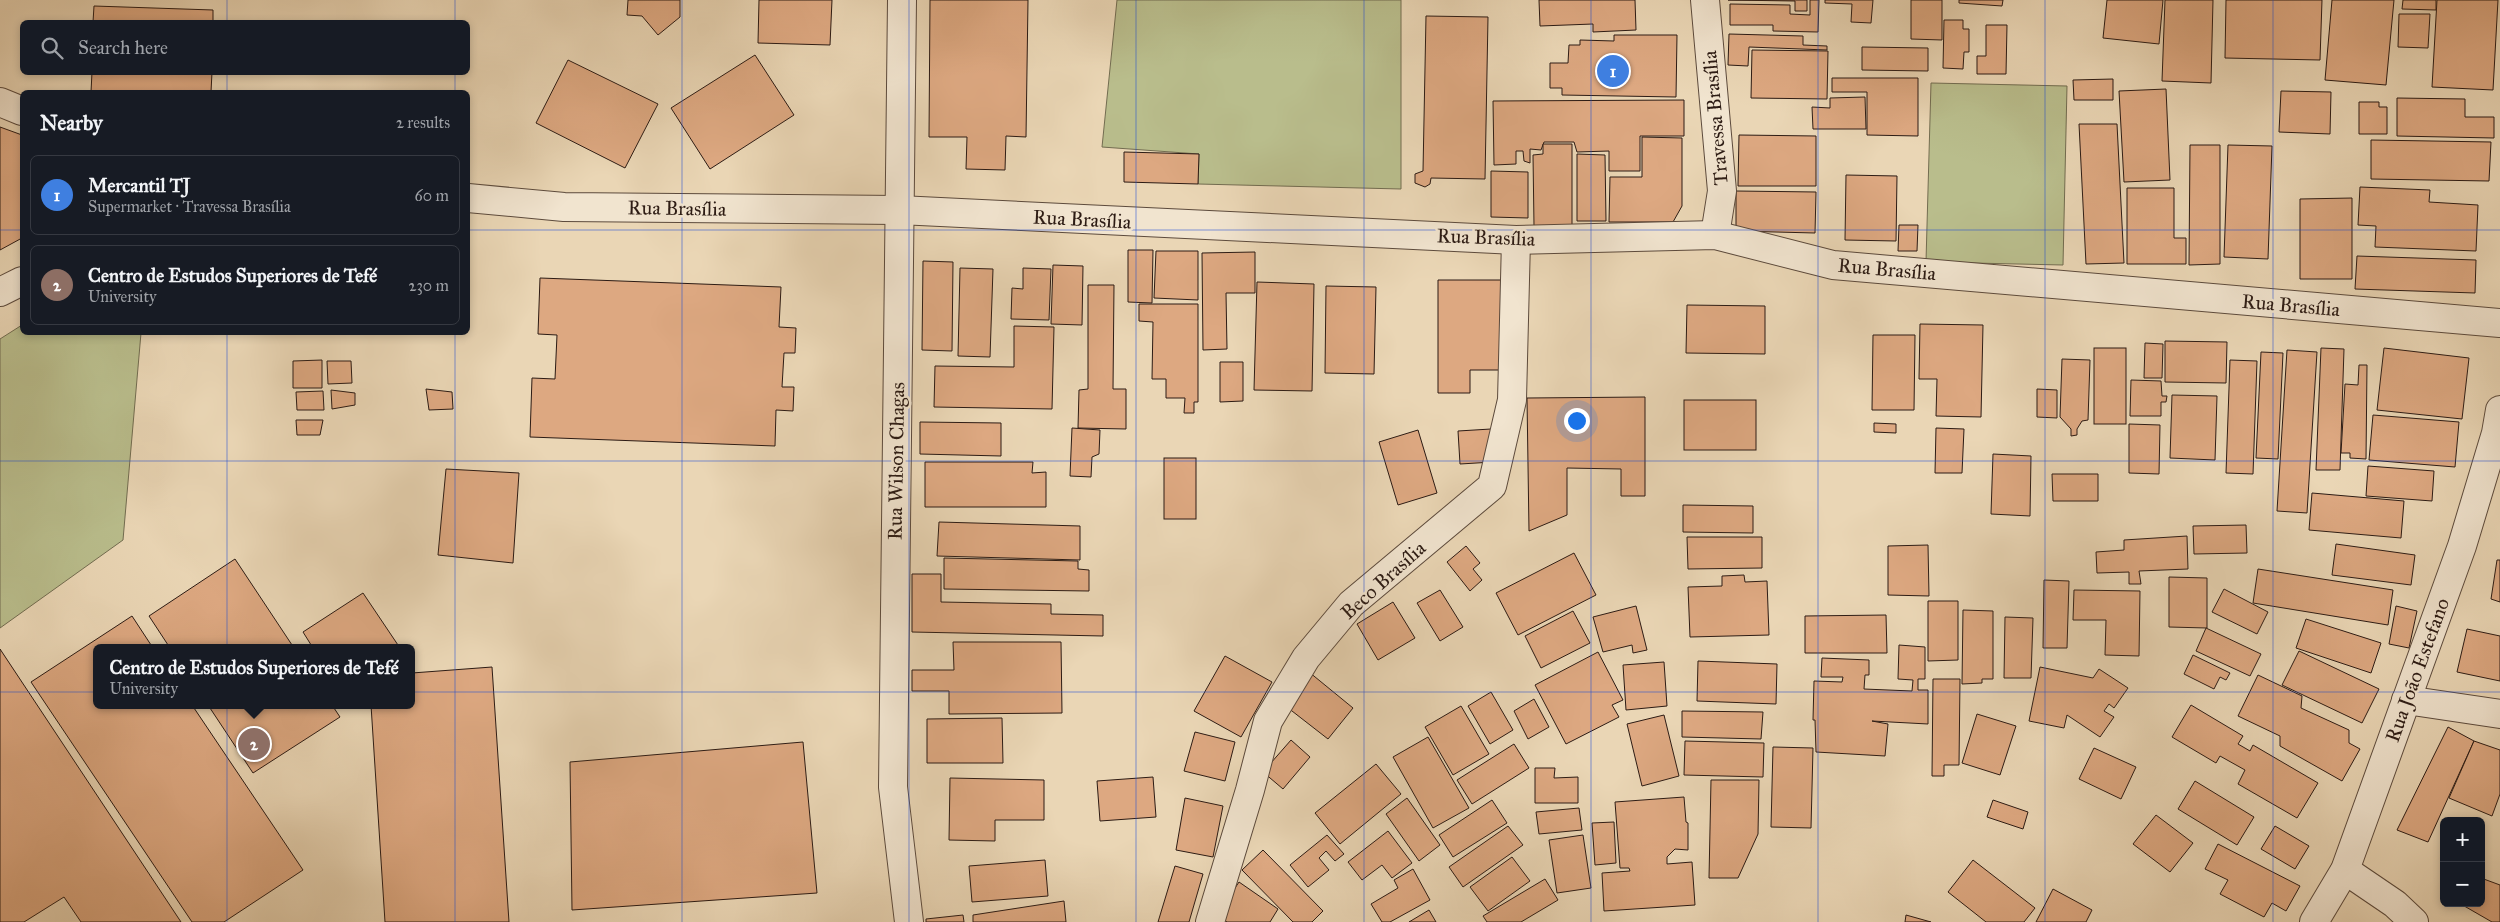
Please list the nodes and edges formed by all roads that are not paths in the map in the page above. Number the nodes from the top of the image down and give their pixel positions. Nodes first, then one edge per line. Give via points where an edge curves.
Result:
1 (902, 0) edge
2 (1705, 0) edge
3 (0, 102) edge
4 (20, 111) edge
5 (470, 198) edge
6 (899, 210) junction
7 (1715, 235) junction
8 (1516, 240) junction
9 (20, 282) edge
10 (0, 292) edge
11 (2500, 323) edge
12 (2500, 410) edge
13 (2406, 700) junction
14 (2500, 714) edge
15 (2344, 870) junction
16 (909, 922) edge
17 (1210, 922) edge
18 (2314, 922) edge
19 (2414, 922) edge

1 - 6 street, Rua Wilson Chagas
2 - 7 street, Travessa Brasília via 1722,191
3 - 4 street
5 - 6 street, Rua Brasília via 564,207
6 - 8 street, Rua Brasília
6 - 16 street, Rua Wilson Chagas via 893,787
7 - 8 street, Rua Brasília
7 - 11 street, Rua Brasília via 1833,265
8 - 17 street, Beco Brasília via 1512,400 1492,486 1350,604 1306,658 1268,721
9 - 10 street
12 - 13 street, Rua João Estefano via 2462,546
13 - 14 street
13 - 15 street, Rua João Estefano
15 - 18 street, Rua João Estefano
15 - 19 street via 2395,904

